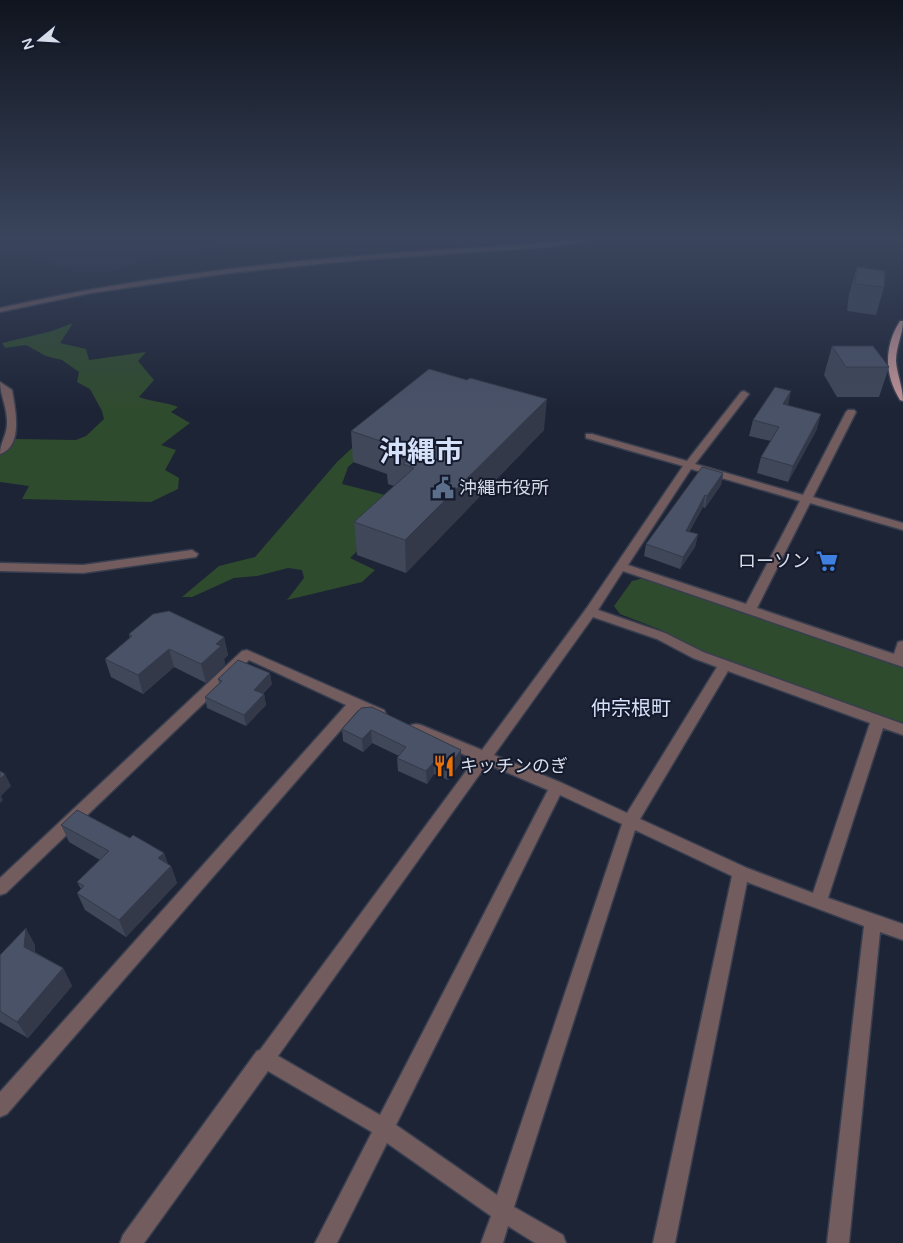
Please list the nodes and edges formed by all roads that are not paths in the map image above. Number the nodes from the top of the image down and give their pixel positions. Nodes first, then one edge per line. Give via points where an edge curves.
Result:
1 (65, 295) edge
2 (0, 310) edge
3 (903, 323) edge
4 (0, 385) edge
5 (744, 394) dead end
6 (903, 398) edge
7 (851, 412) dead end
8 (589, 436) dead end
9 (0, 451) edge
10 (688, 466) junction
11 (806, 499) junction
12 (903, 527) edge
13 (192, 554) dead end
14 (620, 566) junction
15 (0, 567) edge
16 (750, 609) junction
17 (590, 612) junction
18 (903, 645) edge
19 (900, 661) edge
20 (725, 665) junction
21 (355, 704) junction
22 (878, 721) junction
23 (903, 730) edge
24 (483, 757) junction
25 (558, 787) junction
26 (630, 822) junction
27 (741, 873) junction
28 (0, 888) edge
29 (818, 902) junction
30 (872, 921) junction
31 (903, 932) edge
32 (264, 1058) junction
33 (0, 1107) edge
34 (383, 1128) junction
35 (502, 1210) junction
36 (131, 1243) edge
37 (326, 1243) edge
38 (492, 1243) edge
39 (555, 1243) edge
40 (664, 1243) edge
41 (838, 1243) edge

1 - 2 street
3 - 6 main road via 896,333 891,356 892,372
4 - 9 street via 8,390 13,430 10,440
5 - 10 street
7 - 11 street
8 - 10 street
10 - 11 street
10 - 14 street
11 - 12 street
11 - 16 street
13 - 15 street via 82,569
14 - 16 street
14 - 17 street
16 - 19 street
17 - 20 street via 662,636
17 - 24 street
18 - 19 street
20 - 22 street
20 - 26 street
21 - 24 street
21 - 28 street via 247,654
21 - 33 street
22 - 23 street
22 - 29 street
24 - 25 street
24 - 32 street
25 - 26 street
25 - 34 street
26 - 27 street
26 - 35 street
27 - 29 street
27 - 40 street
29 - 30 street
30 - 31 street
30 - 41 street
32 - 34 street
32 - 36 street
34 - 35 street
34 - 37 street
35 - 38 street
35 - 39 street

